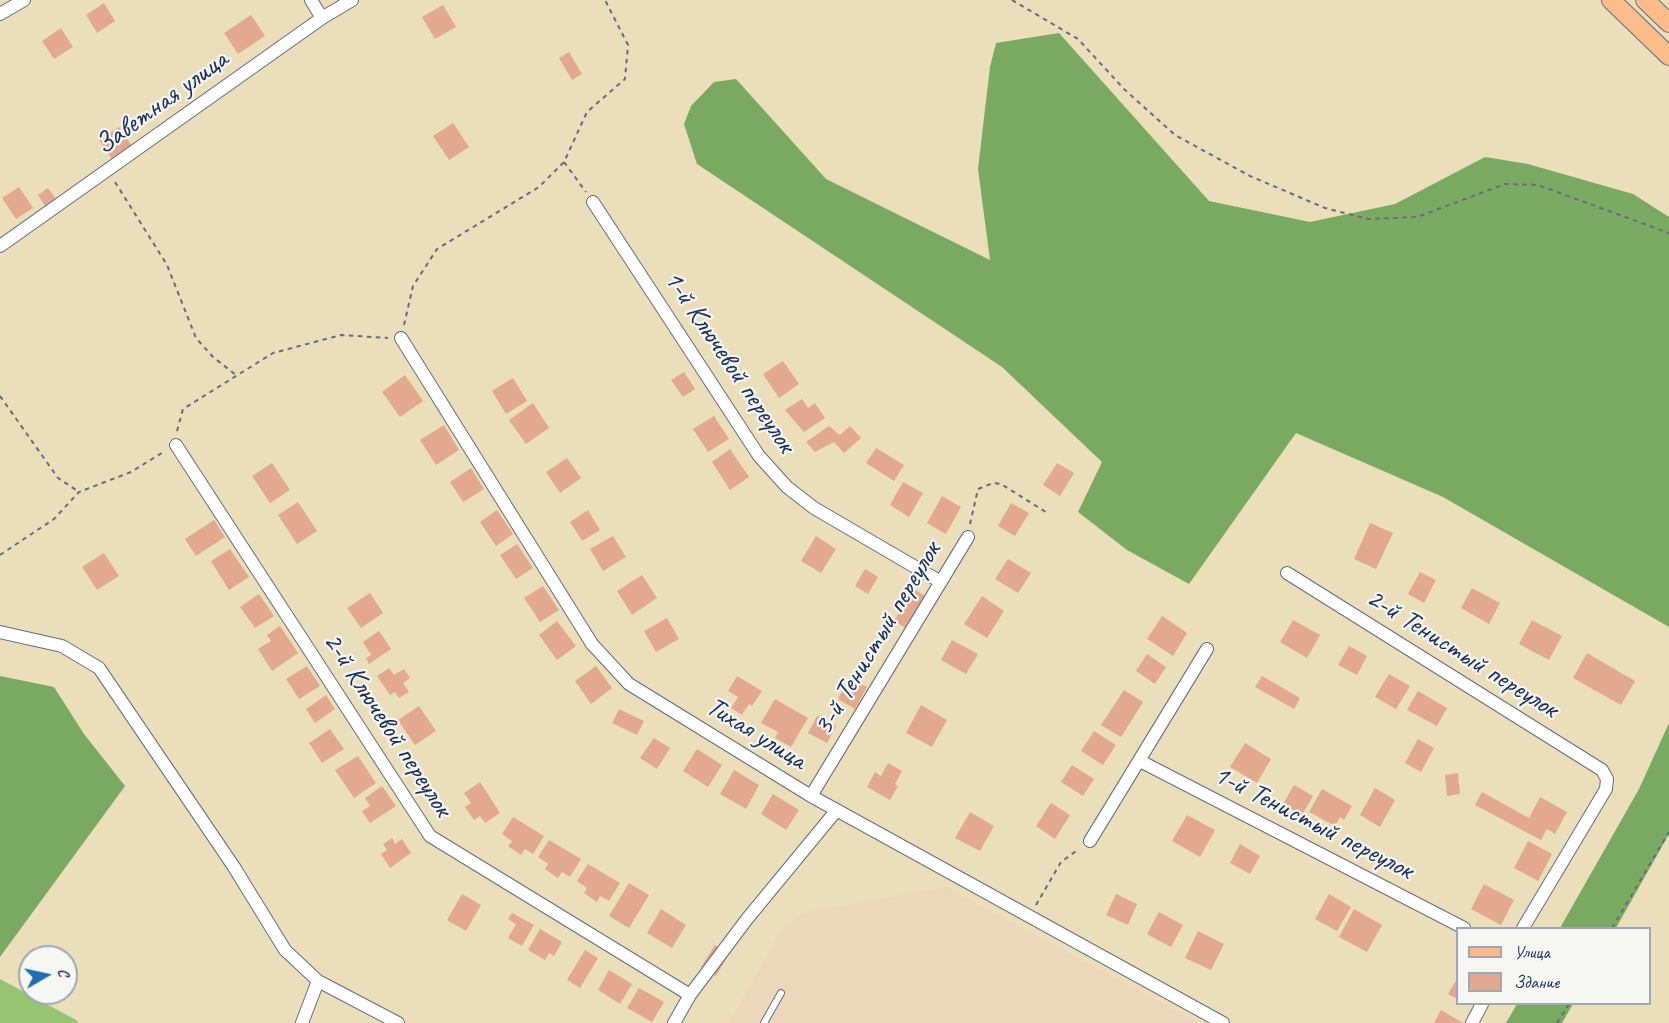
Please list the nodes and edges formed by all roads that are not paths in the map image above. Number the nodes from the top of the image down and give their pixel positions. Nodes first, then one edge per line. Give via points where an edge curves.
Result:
1 (24, 0) edge
2 (311, 0) edge
3 (352, 0) edge
4 (1611, 0) edge
5 (1645, 0) edge
6 (0, 14) edge
7 (322, 18) junction
8 (1669, 23) edge
9 (1669, 56) edge
10 (593, 202) road end
11 (0, 246) edge
12 (401, 338) road end
13 (176, 445) road end
14 (969, 537) road end
15 (1287, 573) dead end
16 (941, 582) junction
17 (0, 632) edge
18 (1207, 649) dead end
19 (1140, 761) junction
20 (811, 796) junction
21 (836, 810) junction
22 (1090, 841) road end
23 (1462, 927) edge
24 (1524, 927) edge
25 (318, 981) junction
26 (781, 993) dead end
27 (690, 995) junction
28 (1481, 1005) edge
29 (302, 1023) edge
30 (398, 1023) edge
31 (674, 1023) edge
32 (765, 1023) edge
33 (1223, 1023) edge
34 (1472, 1023) edge

1 - 6 street
2 - 7 street
3 - 7 street, Заветная улица
4 - 9 main road
5 - 8 main road
7 - 11 street, Заветная улица
10 - 16 street, 1-й Ключевой переулок via 734,420 787,487 814,508
12 - 20 street, Тихая улица via 592,644 629,684
13 - 27 street, 2-й Ключевой переулок via 430,836
14 - 16 street, 3-й Тенистый переулок
15 - 24 street, 2-й Тенистый переулок via 1602,770 1607,778 1606,789
16 - 20 street, 3-й Тенистый переулок
17 - 25 street via 62,646 99,668 234,867 285,950
18 - 19 street
19 - 22 street
19 - 23 street, 1-й Тенистый переулок
20 - 21 street, Тихая улица
21 - 27 street
21 - 33 street, Тихая улица
25 - 29 street
25 - 30 street
26 - 32 lane
27 - 31 street
28 - 34 street

